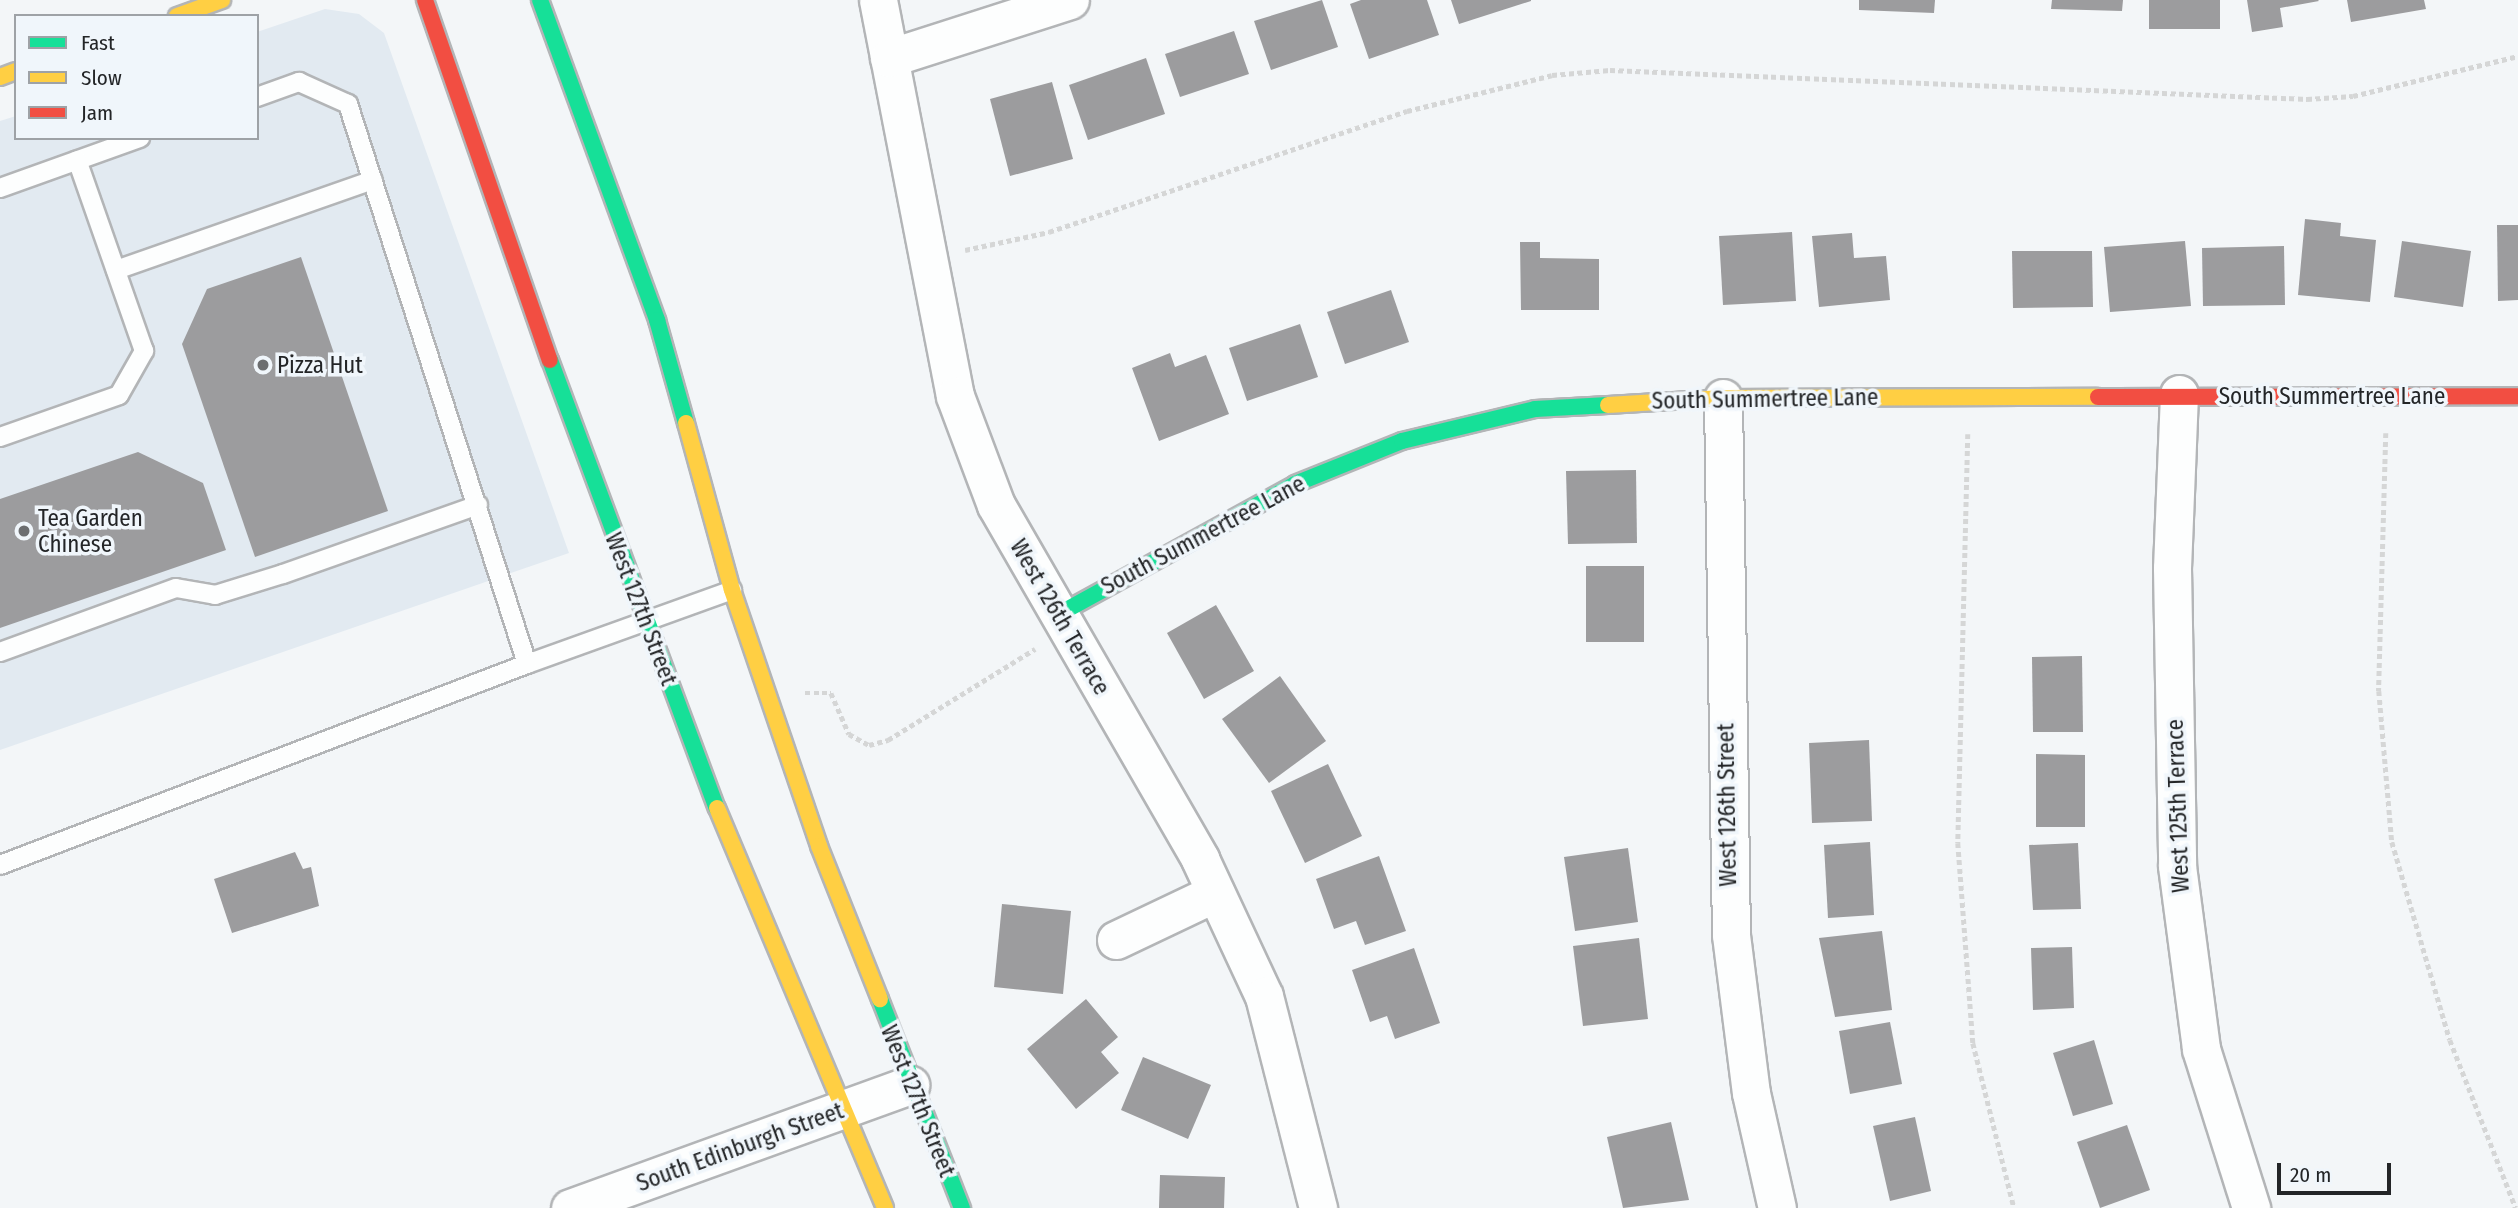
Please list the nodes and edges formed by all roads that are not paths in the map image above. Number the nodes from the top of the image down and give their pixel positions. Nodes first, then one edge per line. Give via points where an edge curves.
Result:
1 (222, 0) edge
2 (425, 0) edge
3 (540, 0) edge
4 (878, 0) edge
5 (1070, 0) edge
6 (183, 14) edge
7 (888, 58) junction
8 (259, 96) edge
9 (133, 140) edge
10 (77, 160) junction
11 (373, 180) junction
12 (0, 188) edge
13 (116, 270) junction
14 (2179, 394) junction
15 (2518, 396) edge
16 (1724, 398) junction
17 (0, 437) edge
18 (478, 505) junction
19 (732, 590) junction
20 (1059, 614) junction
21 (646, 622) junction
22 (0, 652) edge
23 (527, 664) junction
24 (0, 865) edge
25 (1215, 892) junction
26 (1116, 940) dead end
27 (910, 1085) junction
28 (844, 1109) junction
29 (570, 1208) edge
30 (885, 1208) edge
31 (962, 1208) edge
32 (1318, 1208) edge
33 (1777, 1208) edge
34 (2251, 1208) edge

1 - 6 main road
2 - 21 main road, West 127th Street
3 - 19 main road, West 127th Street via 657,320
4 - 7 street, West 126th Terrace
5 - 7 street
7 - 20 street, West 126th Terrace via 955,396 996,505
8 - 11 lane via 299,82 348,104
9 - 10 lane
10 - 12 lane
10 - 13 lane
11 - 13 lane
11 - 18 lane
13 - 17 lane via 144,351 119,395
14 - 15 main road, South Summertree Lane
14 - 16 main road, South Summertree Lane
14 - 34 street, West 125th Terrace via 2172,568 2177,866 2201,1049
16 - 20 main road, South Summertree Lane via 1535,409 1402,441 1295,484
16 - 33 street, West 126th Street via 1731,934 1751,1093
18 - 22 lane via 284,574 215,595 176,589
18 - 23 lane
19 - 21 lane
19 - 27 main road, West 127th Street
20 - 25 street, West 126th Terrace
21 - 23 lane
21 - 28 main road, West 127th Street
23 - 24 lane
25 - 26 street
25 - 32 street, West 126th Terrace via 1264,996
27 - 28 street, South Edinburgh Street
27 - 31 main road, West 127th Street
28 - 29 street, South Edinburgh Street
28 - 30 main road, West 127th Street

